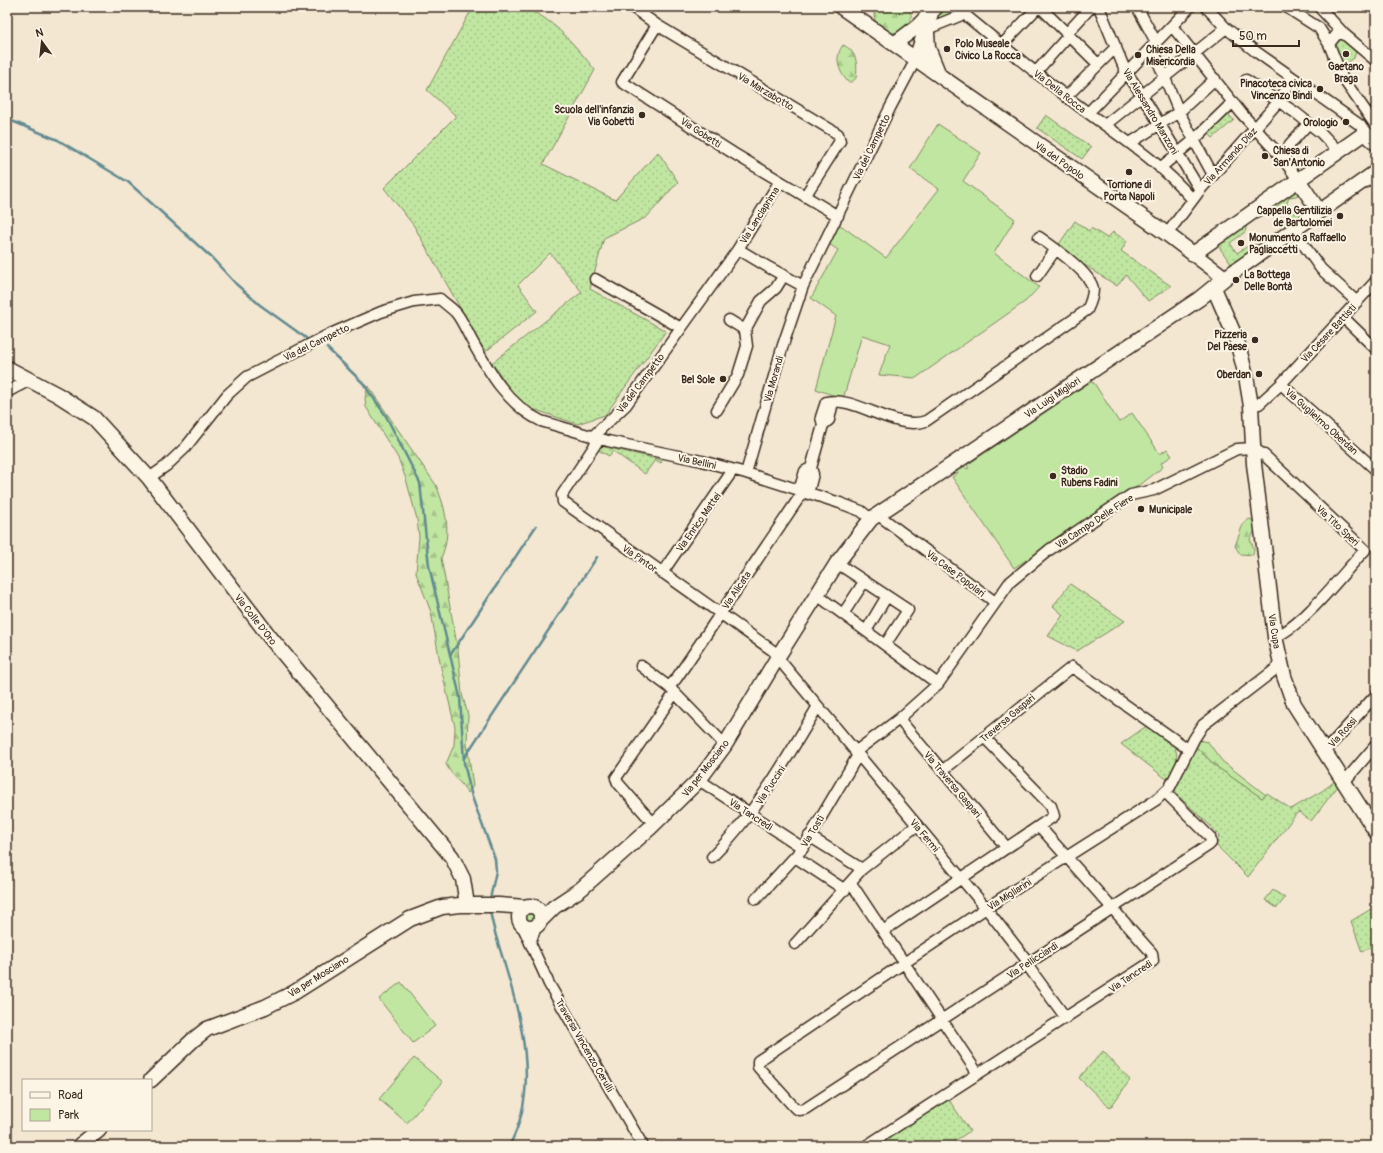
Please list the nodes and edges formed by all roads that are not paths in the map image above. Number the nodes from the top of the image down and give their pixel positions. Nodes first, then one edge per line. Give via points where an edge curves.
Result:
1 (634, 7) edge
2 (841, 7) edge
3 (1039, 7) edge
4 (1099, 7) edge
5 (1137, 7) edge
6 (1190, 7) edge
7 (1206, 7) edge
8 (1319, 7) edge
9 (1088, 8) edge
10 (934, 9) edge
11 (1294, 9) edge
12 (657, 25) junction
13 (1172, 26) junction
14 (923, 27) junction
15 (1226, 28) junction
16 (1344, 34) junction
17 (1069, 35) junction
18 (894, 44) junction
19 (1154, 44) junction
20 (1329, 44) junction
21 (1002, 45) junction
22 (1116, 47) junction
23 (1195, 54) junction
24 (911, 56) junction
25 (1376, 61) edge
26 (1098, 64) junction
27 (1036, 72) junction
28 (1127, 73) junction
29 (939, 75) junction
30 (1165, 78) junction
31 (1293, 78) junction
32 (1215, 80) junction
33 (1246, 80) dead end
34 (1142, 95) junction
35 (1066, 97) junction
36 (1279, 101) junction
37 (1233, 102) junction
38 (1179, 112) junction
39 (1088, 113) junction
40 (1160, 124) junction
41 (1308, 124) junction
42 (1105, 125) junction
43 (1256, 129) junction
44 (1372, 132) edge
45 (1194, 140) junction
46 (1376, 143) edge
47 (1130, 144) junction
48 (1339, 152) junction
49 (1177, 154) junction
50 (1284, 160) junction
51 (1160, 168) junction
52 (1376, 172) edge
53 (1213, 176) junction
54 (1298, 180) junction
55 (780, 182) junction
56 (1200, 190) junction
57 (805, 196) junction
58 (1192, 199) junction
59 (1319, 211) junction
60 (838, 216) junction
61 (1293, 230) junction
62 (1166, 234) junction
63 (1039, 237) dead end
64 (738, 248) junction
65 (1056, 249) junction
66 (1193, 254) junction
67 (784, 276) junction
68 (1037, 276) dead end
69 (1225, 278) junction
70 (595, 279) dead end
71 (1376, 281) edge
72 (804, 286) junction
73 (1214, 288) junction
74 (1357, 302) junction
75 (1343, 317) junction
76 (729, 320) dead end
77 (681, 328) junction
78 (745, 330) junction
79 (1376, 349) edge
80 (7, 368) edge
81 (30, 380) junction
82 (1281, 384) junction
83 (7, 392) edge
84 (1251, 406) junction
85 (717, 410) dead end
86 (596, 438) junction
87 (1252, 448) junction
88 (733, 470) junction
89 (1376, 470) edge
90 (746, 473) junction
91 (149, 478) junction
92 (803, 492) junction
93 (874, 516) junction
94 (837, 563) junction
95 (662, 573) junction
96 (864, 582) junction
97 (817, 595) junction
98 (887, 596) junction
99 (995, 602) junction
100 (720, 613) junction
101 (843, 614) junction
102 (866, 631) junction
103 (1275, 637) junction
104 (885, 645) junction
105 (778, 656) junction
106 (1280, 665) junction
107 (641, 666) dead end
108 (938, 684) junction
109 (672, 690) junction
110 (1376, 695) edge
111 (818, 706) junction
112 (900, 719) junction
113 (984, 737) junction
114 (725, 745) junction
115 (1376, 745) edge
116 (1188, 749) junction
117 (1325, 751) junction
118 (857, 753) junction
119 (942, 771) junction
120 (699, 780) junction
121 (1345, 781) junction
122 (1165, 792) junction
123 (751, 813) junction
124 (654, 824) junction
125 (916, 826) junction
126 (1040, 827) junction
127 (1376, 832) edge
128 (809, 836) junction
129 (803, 848) junction
130 (1007, 848) junction
131 (712, 857) dead end
132 (795, 857) junction
133 (1067, 857) junction
134 (862, 869) junction
135 (961, 879) junction
136 (848, 886) junction
137 (756, 899) dead end
138 (467, 904) junction
139 (986, 908) junction
140 (1112, 908) junction
141 (530, 918) junction
142 (883, 931) junction
143 (795, 944) dead end
144 (1027, 962) junction
145 (904, 963) junction
146 (941, 1018) junction
147 (1066, 1018) junction
148 (978, 1074) junction
149 (152, 1079) edge
150 (794, 1107) joint
151 (98, 1131) edge
152 (79, 1146) edge
153 (643, 1146) edge
154 (866, 1146) edge

1 - 12 street, Via Marzabotto
2 - 18 main road, Via del Popolo
3 - 17 street
3 - 21 street
4 - 22 street, Via Alessandro Manzoni
5 - 19 street
6 - 13 street
7 - 15 street
8 - 16 street
9 - 17 street via 1069,31
10 - 14 main road
11 - 20 street via 1319,28
12 - 55 street, Via Gobetti via 622,82
12 - 57 street, Via Marzabotto via 838,134 840,142
13 - 19 street
13 - 23 street
14 - 18 main road
14 - 21 street, Via Della Rocca via 964,14
14 - 24 main road via 911,38
14 - 29 main road
15 - 23 street
15 - 31 street
16 - 20 street via 1336,34
16 - 25 street
17 - 26 street
17 - 27 street
18 - 24 main road, Via del Popolo
19 - 28 street
19 - 30 street
20 - 44 street via 1342,77 1362,107
21 - 27 street, Via Della Rocca
22 - 26 street
22 - 28 street, Via Alessandro Manzoni
23 - 30 street
23 - 32 street
24 - 29 main road, Via del Popolo
24 - 60 street, Via del Campetto via 890,108
26 - 35 street
27 - 35 street, Via Della Rocca
28 - 34 street, Via Alessandro Manzoni
28 - 39 street
29 - 62 main road, Via del Popolo
30 - 34 street
30 - 38 street
31 - 36 street, Via Armando Diaz
31 - 44 street
32 - 37 street
32 - 38 street
33 - 36 street
34 - 40 street, Via Alessandro Manzoni
34 - 42 street
35 - 39 street, Via Della Rocca
36 - 41 street
36 - 43 street, Via Armando Diaz
37 - 43 street
37 - 45 street
38 - 40 street
38 - 45 street
39 - 42 street, Via Della Rocca
40 - 47 street
40 - 49 street, Via Alessandro Manzoni
41 - 48 street via 1321,133
41 - 50 street via 1290,144
42 - 47 street, Via Della Rocca
43 - 50 street
43 - 53 street, Via Armando Diaz
44 - 46 main road
44 - 48 main road
45 - 49 street
45 - 53 street
47 - 51 street, Via Della Rocca
48 - 54 main road
49 - 51 street
49 - 56 street, Via Alessandro Manzoni
50 - 54 street
51 - 58 street, Via Della Rocca
52 - 59 main road, Via Luigi Migliori
53 - 56 street, Via Armando Diaz
54 - 59 main road
54 - 66 main road
55 - 57 street, Via Gobetti
55 - 64 street, Via Lanciaprima
56 - 58 street, Via Armando Diaz
57 - 60 street, Via Gobetti
58 - 62 street, Via Armando Diaz
59 - 61 main road, Via Luigi Migliori
60 - 72 street, Via del Campetto
61 - 69 main road, Via Luigi Migliori
61 - 74 street via 1321,269
62 - 66 main road, Via del Popolo
63 - 65 street
64 - 67 street
64 - 77 street, Via del Campetto
65 - 68 street
65 - 92 street, Via Alicata via 1088,278 1093,288 1087,310 926,421 912,424 833,402 829,420 823,425 811,468 805,471
66 - 69 main road, Via del Popolo
67 - 72 street
67 - 78 street via 776,288 761,301
69 - 73 main road, Via Luigi Migliori
70 - 77 street
71 - 74 street, Via Cesare Battisti
72 - 90 street, Via Morandi via 783,345
73 - 84 main road via 1241,353
73 - 93 main road, Via Luigi Migliori
74 - 75 street, Via Cesare Battisti
75 - 79 street
75 - 82 street, Via Cesare Battisti
76 - 78 street
77 - 86 street, Via del Campetto via 626,405
78 - 85 street via 747,346 738,375
80 - 81 main road, Via Colle D'Oro
81 - 83 street
81 - 91 main road, Via Colle D'Oro via 94,418
82 - 84 street, Via Guglielmo Oberdan via 1259,404
82 - 89 street, Via Guglielmo Oberdan
84 - 87 main road, Via Cupa
86 - 88 street, Via Bellini
86 - 91 street, Via del Campetto via 541,421 524,412 502,389 456,313 440,299 414,302 381,312 328,335 247,376 227,395 185,448
86 - 95 street, Via Pintor via 562,495 563,502
87 - 99 street, Via Campo Delle Fiere via 1232,451 1154,490 1131,495 1026,566
87 - 103 main road, Via Cupa
87 - 103 street, Via Tito Speri via 1264,455 1365,550 1302,618
88 - 90 street, Via Bellini
88 - 95 street, Via Enrico Mattei
90 - 92 street, Via Bellini
91 - 138 main road, Via Colle D'Oro via 269,636 452,857 463,878
92 - 93 street, Via Bellini
92 - 100 street, Via Alicata
93 - 94 main road, Via per Mosciano
93 - 99 street, Via Case Popolari
94 - 96 street
94 - 97 main road, Via per Mosciano
95 - 100 street, Via Pintor
96 - 98 street
96 - 101 street
97 - 101 street
97 - 105 main road, Via per Mosciano
98 - 102 street
98 - 104 street via 908,610
99 - 108 street, Via Case Popolari
100 - 105 street, Via Pintor
100 - 109 street, Via Alicata via 676,679
101 - 102 street
102 - 104 street
103 - 106 main road, Via Cupa
104 - 108 street
105 - 111 street, Via Fermi
105 - 114 main road, Via per Mosciano
106 - 116 street, Via Migliarini via 1210,719
106 - 117 main road, Via Cupa via 1294,704
107 - 109 street
108 - 112 street
109 - 114 street
109 - 124 street, Via Alicata via 616,778
110 - 117 street, Via Rossi
111 - 118 street, Via Fermi
111 - 123 street, Via Puccini via 785,763
112 - 118 street
112 - 119 street, Via Traversa Gaspari
113 - 116 street, Traversa Gaspari via 1072,667
113 - 119 street, Traversa Gaspari
113 - 126 street via 1051,806 1054,816
114 - 120 main road, Via per Mosciano
115 - 121 street
116 - 122 street, Via Migliarini
117 - 121 main road, Via Cupa
118 - 125 street, Via Fermi
118 - 128 street, Via Tosti
119 - 130 street, Via Traversa Gaspari
120 - 123 street, Via Tancredi
120 - 124 main road, Via per Mosciano
121 - 127 main road, Via Cupa
122 - 133 street, Via Migliarini
122 - 140 street, Via Pellicciardi via 1210,837 1211,843
123 - 129 street, Via Tancredi
123 - 131 street, Via Puccini
124 - 141 main road, Via per Mosciano via 581,889 554,907
125 - 134 street
125 - 135 street, Via Fermi
126 - 130 street
126 - 133 street, Via Tancredi
128 - 129 street, Via Tosti
128 - 134 street
129 - 132 street, Via Tosti
130 - 135 street
132 - 136 street
132 - 137 street, Via Tosti
133 - 139 street, Via Migliarini
133 - 140 street, Via Tancredi
134 - 136 street
135 - 139 street, Via Fermi
135 - 142 street
136 - 142 street
136 - 143 street
138 - 141 main road, Via per Mosciano via 499,905
138 - 149 main road, Via per Mosciano via 442,907 410,919 295,992 265,1007 207,1029
139 - 144 street, Via Fermi
139 - 145 street, Via Migliarini
140 - 144 street, Via Pellicciardi
140 - 147 street, Via Tancredi via 1152,953 1154,961
141 - 153 street, Traversa Vincenzo Cerulli via 530,943 549,984
142 - 145 street
144 - 146 street, Via Pellicciardi
144 - 147 street, Via Fermi
145 - 146 street
145 - 150 street, Via Migliarini via 758,1062 762,1072
146 - 148 street
146 - 150 street, Via Pellicciardi via 812,1105 799,1110
147 - 148 street, Via Tancredi
148 - 154 street, Via Tancredi
151 - 152 main road

